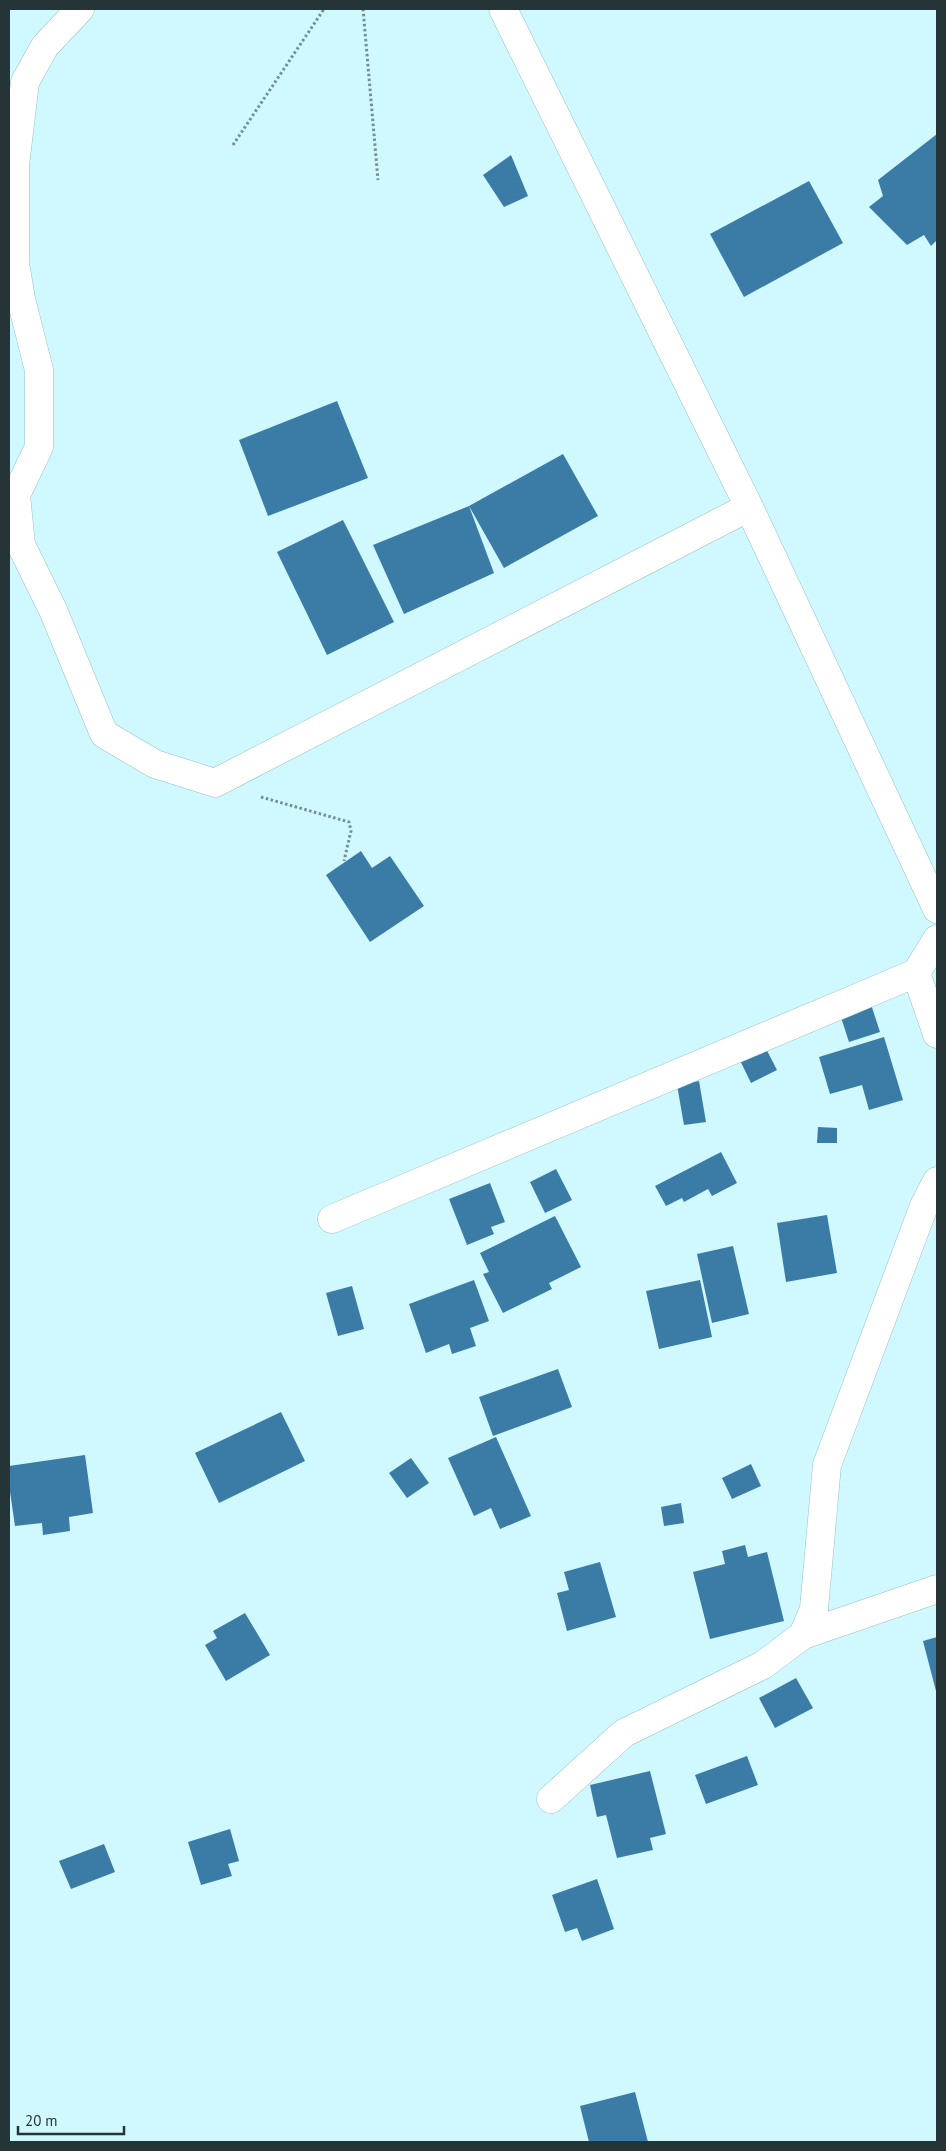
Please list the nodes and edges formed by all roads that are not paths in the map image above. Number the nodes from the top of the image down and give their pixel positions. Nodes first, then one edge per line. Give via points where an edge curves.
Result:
1 (80, 9) edge
2 (503, 9) edge
3 (748, 507) junction
4 (937, 909) edge
5 (937, 939) edge
6 (916, 974) junction
7 (937, 1034) edge
8 (937, 1181) edge
9 (332, 1219) dead end
10 (937, 1589) edge
11 (803, 1635) junction
12 (551, 1800) dead end

1 - 3 street via 45,46 25,82 15,164 15,263 39,370 39,447 16,496 21,545 53,610 104,734 155,764 215,783
2 - 3 street
3 - 4 street
5 - 6 street
6 - 7 street
6 - 9 street
8 - 11 street via 924,1206 827,1465 814,1609
10 - 11 street
11 - 12 street via 762,1665 624,1733

